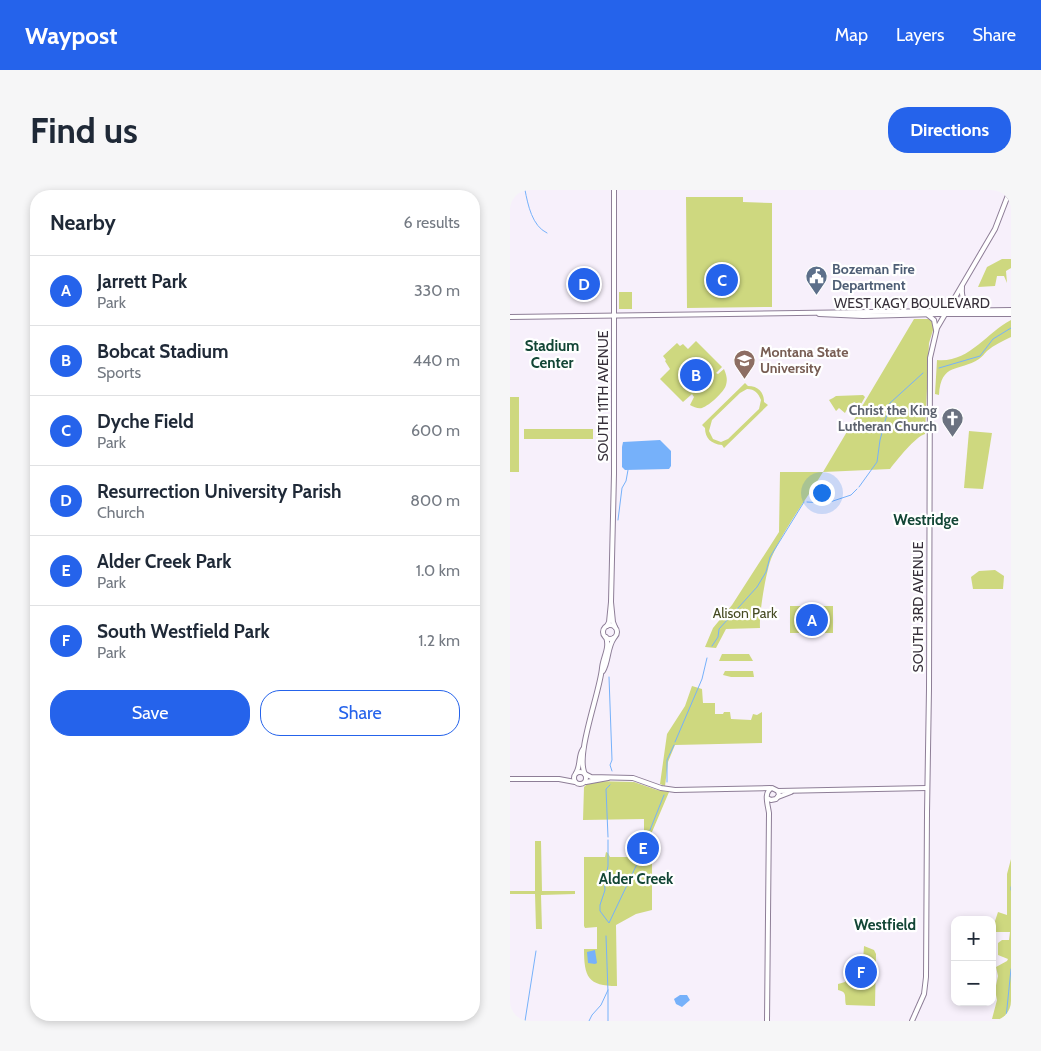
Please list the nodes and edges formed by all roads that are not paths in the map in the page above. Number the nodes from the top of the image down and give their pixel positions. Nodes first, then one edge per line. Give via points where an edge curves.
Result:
1 (614, 190) edge
2 (1010, 190) edge
3 (963, 284) junction
4 (976, 310) junction
5 (1011, 310) edge
6 (946, 312) junction
7 (814, 313) junction
8 (614, 314) junction
9 (926, 314) junction
10 (1011, 314) edge
11 (510, 317) edge
12 (936, 330) junction
13 (611, 602) junction
14 (607, 626) junction
15 (615, 627) junction
16 (606, 637) junction
17 (614, 638) junction
18 (602, 673) junction
19 (584, 749) junction
20 (575, 774) junction
21 (585, 774) junction
22 (608, 778) junction
23 (510, 779) edge
24 (558, 779) junction
25 (927, 780) junction
26 (575, 782) junction
27 (586, 782) junction
28 (770, 788) junction
29 (920, 788) junction
30 (927, 788) junction
31 (755, 789) junction
32 (778, 790) junction
33 (803, 790) junction
34 (767, 796) junction
35 (776, 799) junction
36 (769, 813) junction
37 (767, 1021) edge
38 (912, 1021) edge

1 - 8 main road, SOUTH 11TH AVENUE
2 - 3 main road, SOUTH 3RD AVENUE via 995,229
3 - 4 main road via 964,301
3 - 6 main road, SOUTH 3RD AVENUE
4 - 5 main road, WEST KAGY BOULEVARD
4 - 6 main road, WEST KAGY BOULEVARD
6 - 7 main road, WEST KAGY BOULEVARD
6 - 9 main road, WEST KAGY BOULEVARD
6 - 10 main road, WEST KAGY BOULEVARD
6 - 12 main road, SOUTH 3RD AVENUE
7 - 8 main road, WEST KAGY BOULEVARD
7 - 9 main road, WEST KAGY BOULEVARD via 854,316
8 - 11 main road, WEST KAGY BOULEVARD
8 - 13 main road, SOUTH 11TH AVENUE
9 - 12 main road via 934,320
12 - 25 main road, SOUTH 3RD AVENUE via 929,366
13 - 14 main road, SOUTH 11TH AVENUE
13 - 15 main road, SOUTH 11TH AVENUE
14 - 15 main road
14 - 16 main road via 604,631
15 - 17 main road via 617,634
16 - 17 main road
16 - 18 main road via 608,646
17 - 18 main road
18 - 19 main road
19 - 20 main road
19 - 21 main road via 582,765
20 - 21 main road
20 - 24 main road
20 - 26 main road
21 - 22 main road
21 - 27 main road
22 - 27 main road
22 - 31 main road via 633,778 667,789
23 - 24 main road
24 - 26 main road
25 - 29 main road
25 - 30 main road, SOUTH 3RD AVENUE
26 - 27 main road via 581,785
28 - 31 main road
28 - 32 main road
28 - 34 main road
29 - 30 main road
29 - 33 main road
30 - 38 main road, SOUTH 3RD AVENUE via 926,983
31 - 34 main road
32 - 33 main road
32 - 35 main road
33 - 35 main road
34 - 35 main road
34 - 36 main road
35 - 36 main road
36 - 37 main road

